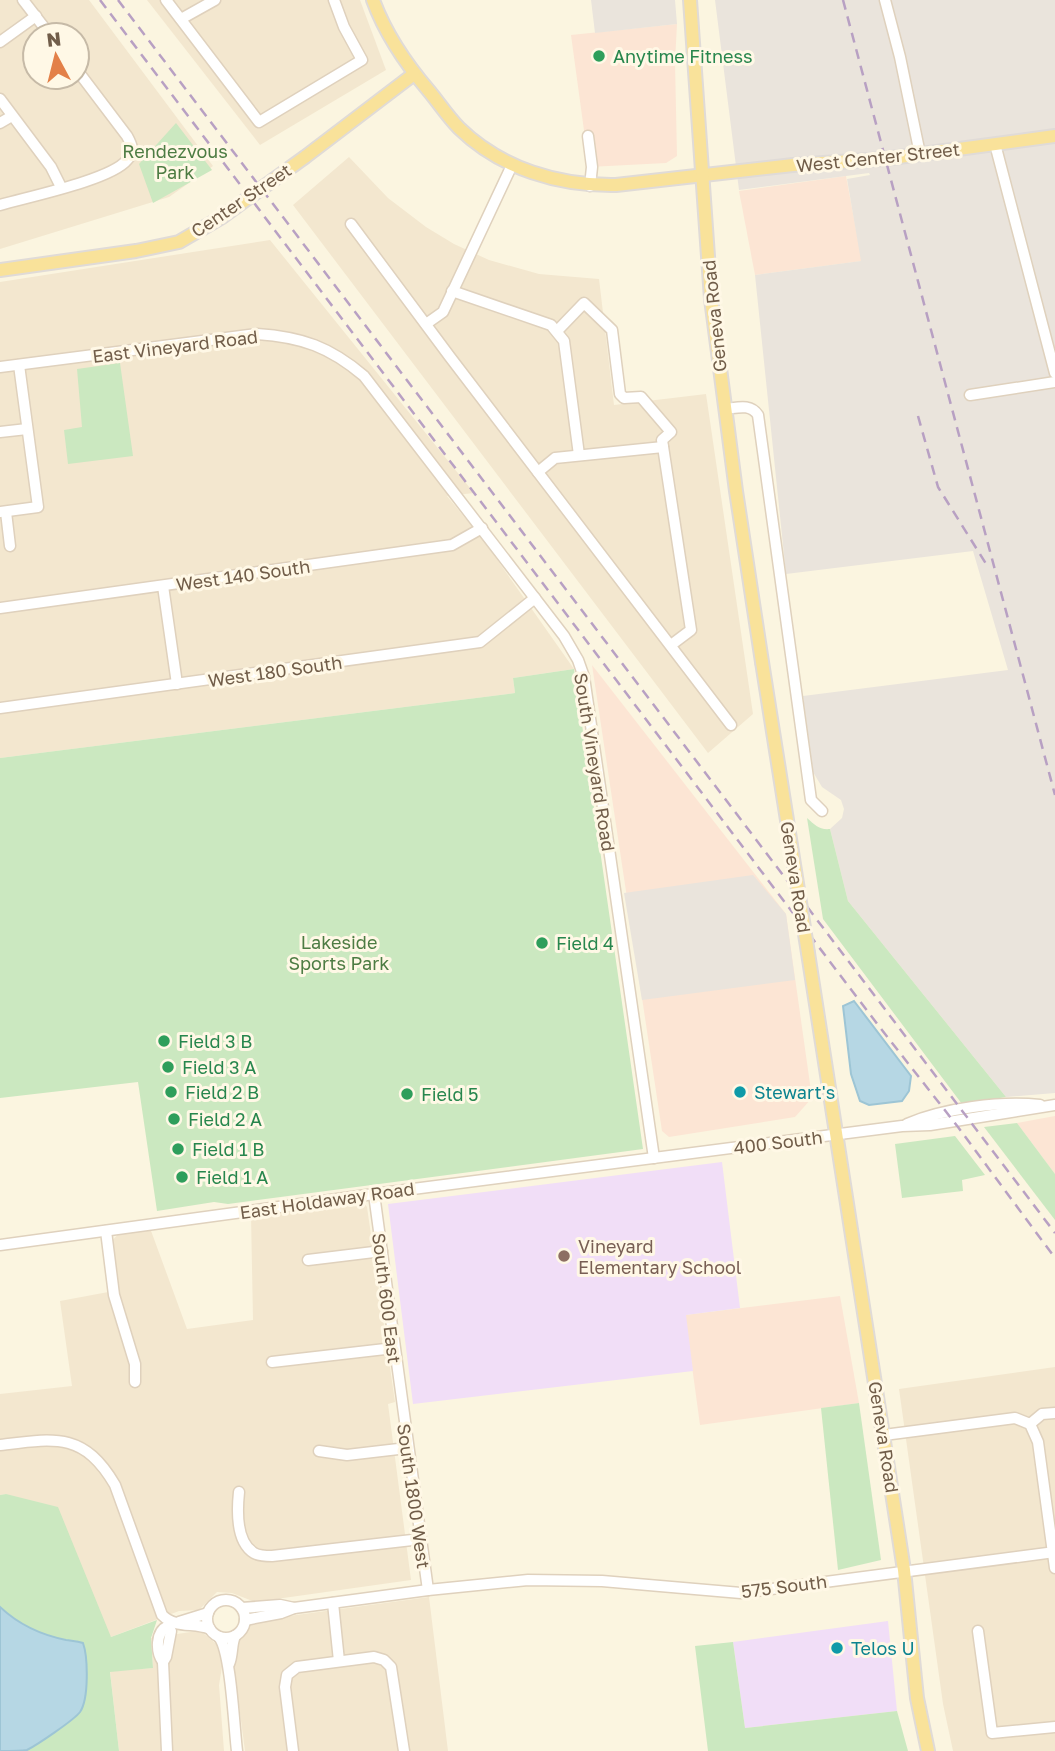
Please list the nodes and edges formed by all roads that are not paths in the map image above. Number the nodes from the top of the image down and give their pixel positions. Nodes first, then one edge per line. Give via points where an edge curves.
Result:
1 (23, 0) edge
2 (166, 0) edge
3 (215, 0) edge
4 (373, 0) edge
5 (690, 0) edge
6 (884, 0) edge
7 (337, 1) edge
8 (36, 16) junction
9 (181, 19) junction
10 (40, 21) edge
11 (0, 42) edge
12 (414, 74) junction
13 (91, 88) edge
14 (0, 99) edge
15 (12, 116) junction
16 (0, 123) edge
17 (588, 136) dead end
18 (1055, 136) edge
19 (995, 144) junction
20 (920, 154) junction
21 (512, 164) junction
22 (701, 175) junction
23 (590, 186) junction
24 (61, 187) junction
25 (0, 205) edge
26 (351, 224) dead end
27 (0, 270) edge
28 (452, 291) junction
29 (426, 324) junction
30 (557, 331) junction
31 (345, 360) joint
32 (19, 365) junction
33 (0, 367) edge
34 (1055, 373) edge
35 (1055, 382) edge
36 (970, 395) dead end
37 (725, 409) junction
38 (27, 429) junction
39 (0, 432) edge
40 (663, 447) junction
41 (579, 455) junction
42 (538, 472) junction
43 (3, 512) edge
44 (482, 528) junction
45 (10, 547) dead end
46 (163, 586) junction
47 (535, 598) junction
48 (0, 608) edge
49 (671, 645) junction
50 (177, 684) junction
51 (0, 708) edge
52 (731, 725) dead end
53 (822, 811) dead end
54 (1051, 1105) edge
55 (836, 1134) junction
56 (654, 1158) junction
57 (373, 1194) junction
58 (106, 1231) junction
59 (0, 1245) edge
60 (382, 1251) junction
61 (307, 1260) dead end
62 (394, 1348) junction
63 (272, 1362) dead end
64 (135, 1382) dead end
65 (401, 1402) joint
66 (1055, 1413) edge
67 (1030, 1424) junction
68 (884, 1435) junction
69 (0, 1445) edge
70 (407, 1448) junction
71 (318, 1451) dead end
72 (239, 1492) dead end
73 (421, 1539) junction
74 (1054, 1552) edge
75 (1055, 1568) edge
76 (904, 1570) junction
77 (428, 1590) junction
78 (333, 1603) junction
79 (242, 1608) junction
80 (294, 1608) junction
81 (208, 1613) junction
82 (245, 1620) junction
83 (172, 1624) junction
84 (210, 1629) junction
85 (978, 1631) dead end
86 (235, 1636) junction
87 (219, 1637) junction
88 (339, 1661) junction
89 (229, 1665) junction
90 (1055, 1727) edge
91 (167, 1751) edge
92 (237, 1751) edge
93 (293, 1751) edge
94 (404, 1751) edge
95 (928, 1751) edge

1 - 8 street
2 - 9 street
3 - 9 street
4 - 12 main road, West Center Street
5 - 22 main road, Geneva Road
6 - 20 street
7 - 9 street via 344,27 362,60 259,122
8 - 10 street
8 - 11 street
12 - 21 main road, West Center Street via 459,127
12 - 27 main road, Center Street, bridge via 222,217 179,242
13 - 24 street via 127,136 132,153 126,163 103,176
14 - 15 street
15 - 16 street
15 - 24 street
17 - 23 street
18 - 19 main road, West Center Street
19 - 20 main road, West Center Street
19 - 34 street
20 - 22 main road, West Center Street
21 - 23 main road, West Center Street via 546,178
21 - 28 street
22 - 23 main road, West Center Street
22 - 37 main road, Geneva Road
24 - 25 street
26 - 29 street
28 - 29 street via 443,312
28 - 30 street
29 - 42 street
30 - 40 street via 584,303 612,330 620,394 641,397 671,432 662,440
30 - 41 street via 564,341
31 - 32 street, East Vineyard Road via 286,336 257,334
31 - 44 street, South Vineyard Road via 364,376
32 - 33 street, East Vineyard Road
32 - 38 street
35 - 36 street
37 - 53 street via 752,408 758,415 811,800
37 - 55 main road, Geneva Road, bridge
38 - 39 street
38 - 43 street via 38,507
40 - 41 street
40 - 49 street via 691,630
41 - 42 street via 555,457
42 - 49 street
43 - 45 street
44 - 46 street, West 140 South via 452,545
44 - 47 street, South Vineyard Road
46 - 48 street, West 140 South
46 - 50 street
47 - 50 street, West 180 South via 480,642
47 - 56 street, South Vineyard Road via 564,636 584,677
49 - 52 street
50 - 51 street, West 180 South
54 - 55 street, 400 South via 924,1126
55 - 56 street, 400 South
55 - 68 main road, Geneva Road
56 - 57 street, East Holdaway Road
57 - 58 street, East Holdaway Road
57 - 60 street, South 600 East
58 - 59 street, East Holdaway Road
58 - 64 street via 114,1295 135,1364
60 - 61 street
60 - 62 street, South 600 East
62 - 63 street
62 - 65 street, South 600 East
65 - 70 street, South 1800 West
66 - 67 street via 1042,1414
67 - 68 street via 1015,1418
67 - 74 street via 1046,1465
68 - 76 main road, Geneva Road
69 - 83 street via 66,1442 90,1451 115,1485 159,1609
70 - 71 street via 347,1455
70 - 73 street, South 1800 West
72 - 73 street via 241,1530 256,1555
73 - 77 street, South 1800 West
74 - 75 street
74 - 76 street, 575 South
76 - 77 street, 575 South via 741,1593 589,1580 528,1580
76 - 95 main road, Geneva Road via 917,1698
77 - 78 street, 575 South
78 - 80 street, 575 South
78 - 88 street
79 - 80 street
79 - 81 street via 234,1601 221,1600
79 - 82 street
80 - 82 street
81 - 83 street
81 - 84 street
82 - 86 street
83 - 84 street
83 - 91 street via 162,1629 159,1638
84 - 87 street
85 - 90 street via 992,1733
86 - 87 street
86 - 89 street
87 - 89 street
88 - 93 street via 297,1667 287,1675
88 - 94 street via 374,1657 391,1667
89 - 92 street

